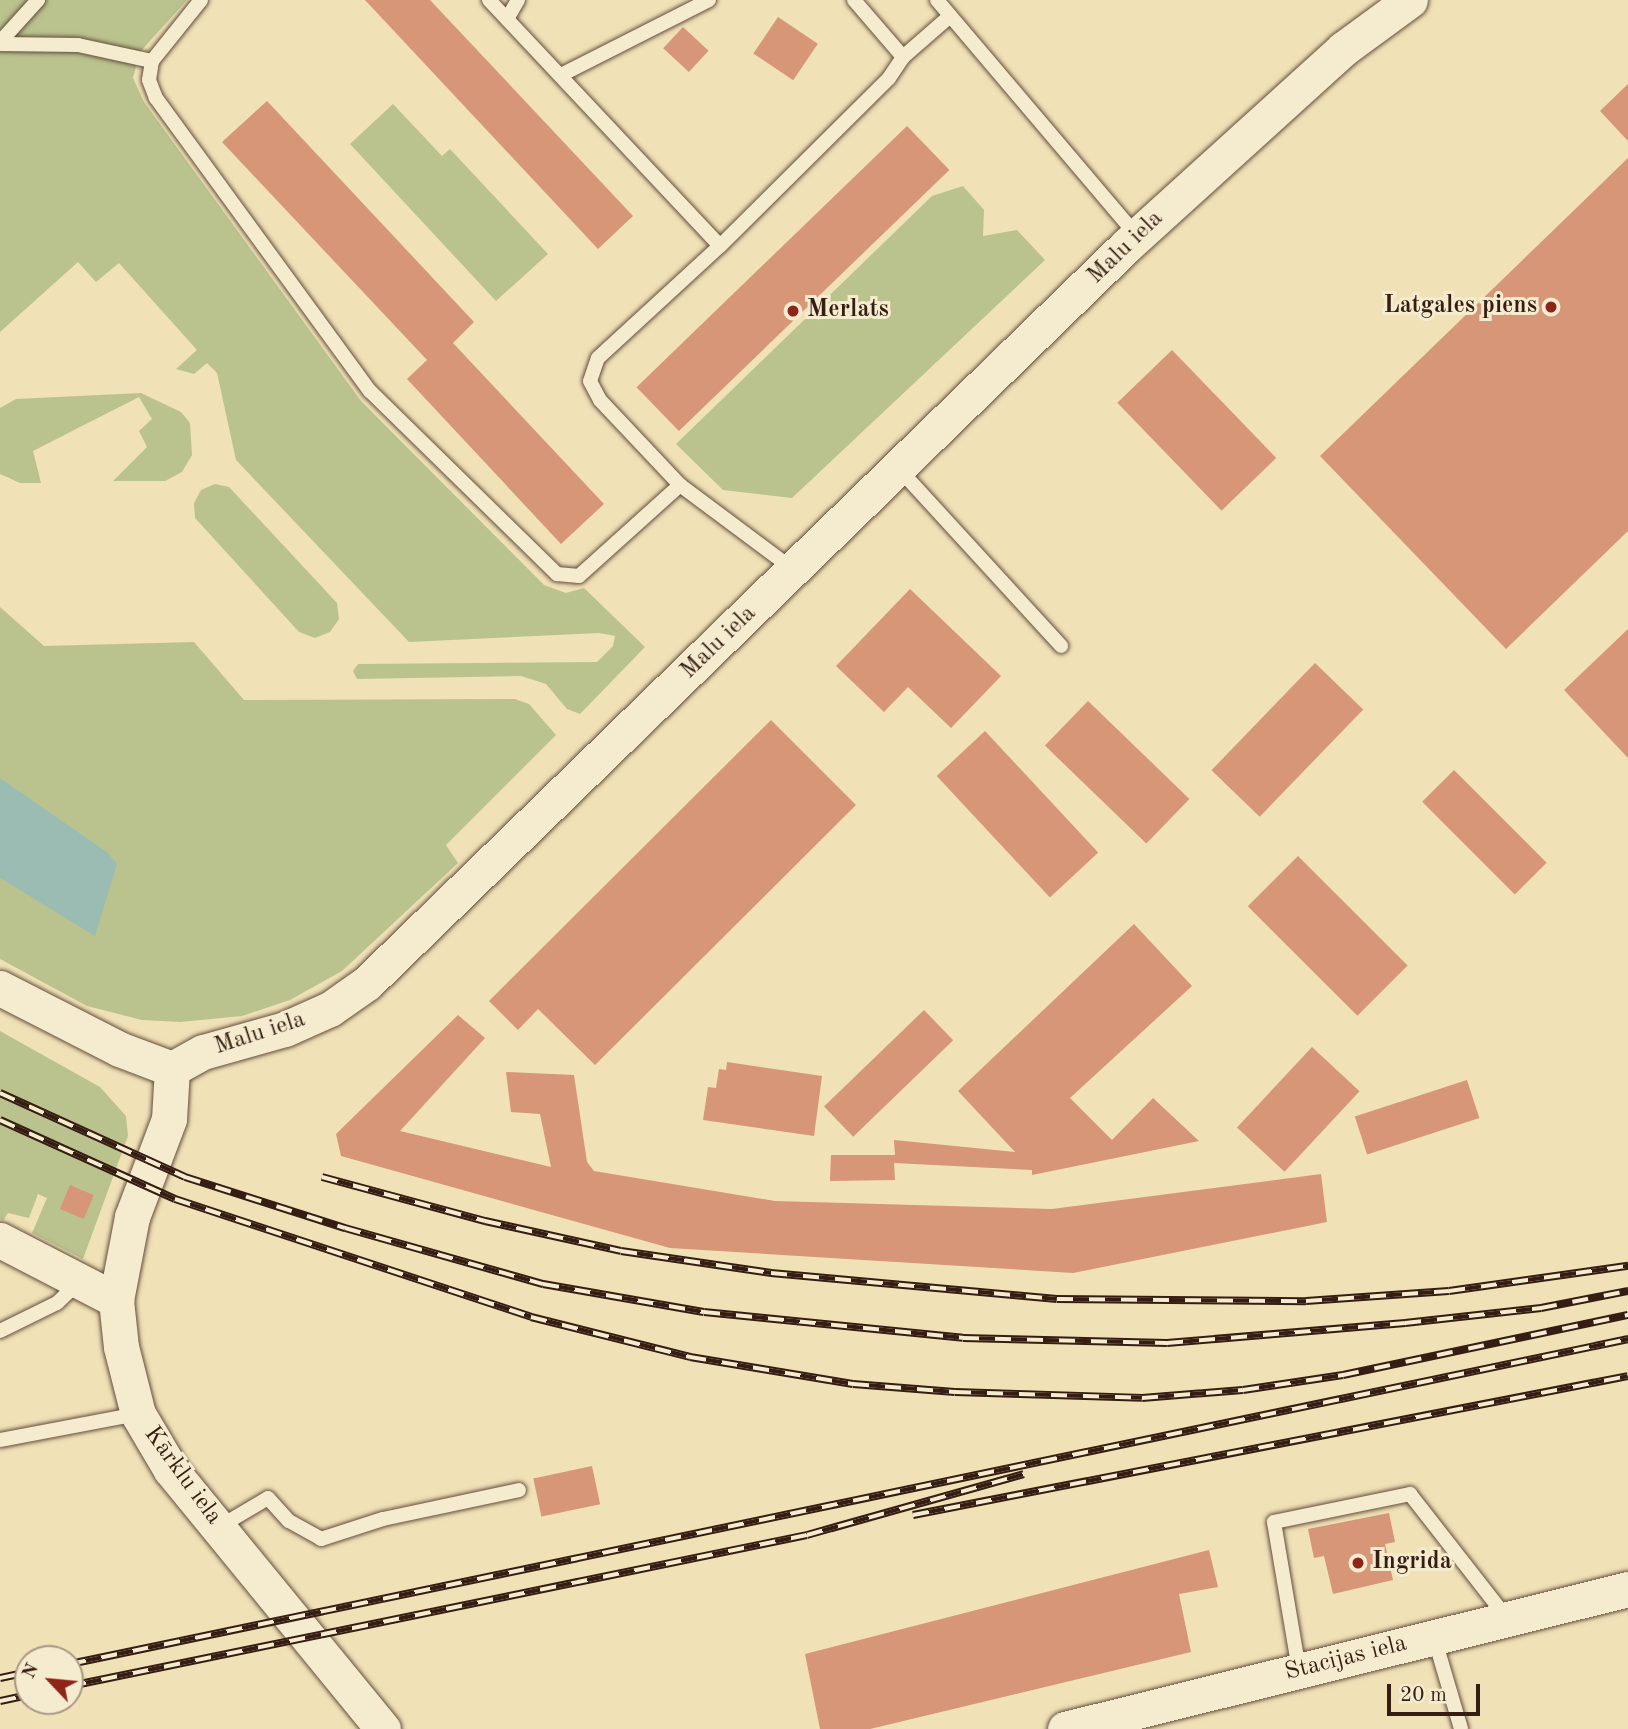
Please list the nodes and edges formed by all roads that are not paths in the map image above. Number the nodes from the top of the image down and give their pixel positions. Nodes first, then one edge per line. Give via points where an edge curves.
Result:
1 (38, 0) edge
2 (201, 0) edge
3 (489, 0) edge
4 (518, 0) edge
5 (709, 0) edge
6 (854, 0) edge
7 (937, 0) edge
8 (1409, 0) edge
9 (950, 16) junction
10 (507, 19) junction
11 (0, 43) edge
12 (903, 57) junction
13 (152, 61) junction
14 (561, 75) junction
15 (1137, 236) junction
16 (720, 246) junction
17 (899, 469) junction
18 (681, 485) junction
19 (794, 571) junction
20 (1061, 646) dead end
21 (0, 988) edge
22 (172, 1069) junction
23 (0, 1240) edge
24 (79, 1282) junction
25 (116, 1300) junction
26 (0, 1331) edge
27 (138, 1414) junction
28 (0, 1440) edge
29 (519, 1490) dead end
30 (218, 1527) junction
31 (1628, 1589) edge
32 (1507, 1618) junction
33 (1434, 1637) junction
34 (1298, 1671) junction
35 (1114, 1723) edge
36 (383, 1729) edge
37 (1065, 1729) edge
38 (1461, 1729) edge

1 - 11 lane
2 - 13 lane
3 - 10 lane
4 - 10 lane
5 - 14 lane
6 - 12 lane
7 - 9 lane
8 - 15 street, Malu iela via 1343,48
9 - 12 lane
9 - 15 lane
10 - 14 lane
11 - 13 lane via 78,45
12 - 16 lane via 889,78
13 - 18 lane via 149,80 156,98 370,391 557,574 579,576
14 - 16 lane
15 - 17 street, Malu iela
16 - 18 lane via 598,358 590,381 600,400
17 - 19 street, Malu iela
17 - 20 lane
18 - 19 lane
19 - 22 street, Malu iela via 367,983 330,1009 285,1029 203,1052
21 - 22 street via 119,1049
22 - 25 street via 169,1119 132,1217
23 - 24 street
24 - 25 street
24 - 26 lane via 57,1303
25 - 27 street, Kārklu iela via 121,1347
27 - 28 lane
27 - 30 street, Kārklu iela via 171,1470
29 - 30 lane via 383,1518 321,1539 289,1521 268,1498
30 - 36 street, Kārklu iela
31 - 32 street, Stacijas iela
32 - 33 street, Stacijas iela
32 - 34 lane via 1410,1494 1274,1522
33 - 34 street, Stacijas iela
33 - 38 lane
34 - 35 street, Stacijas iela
35 - 37 street, Stacijas iela

